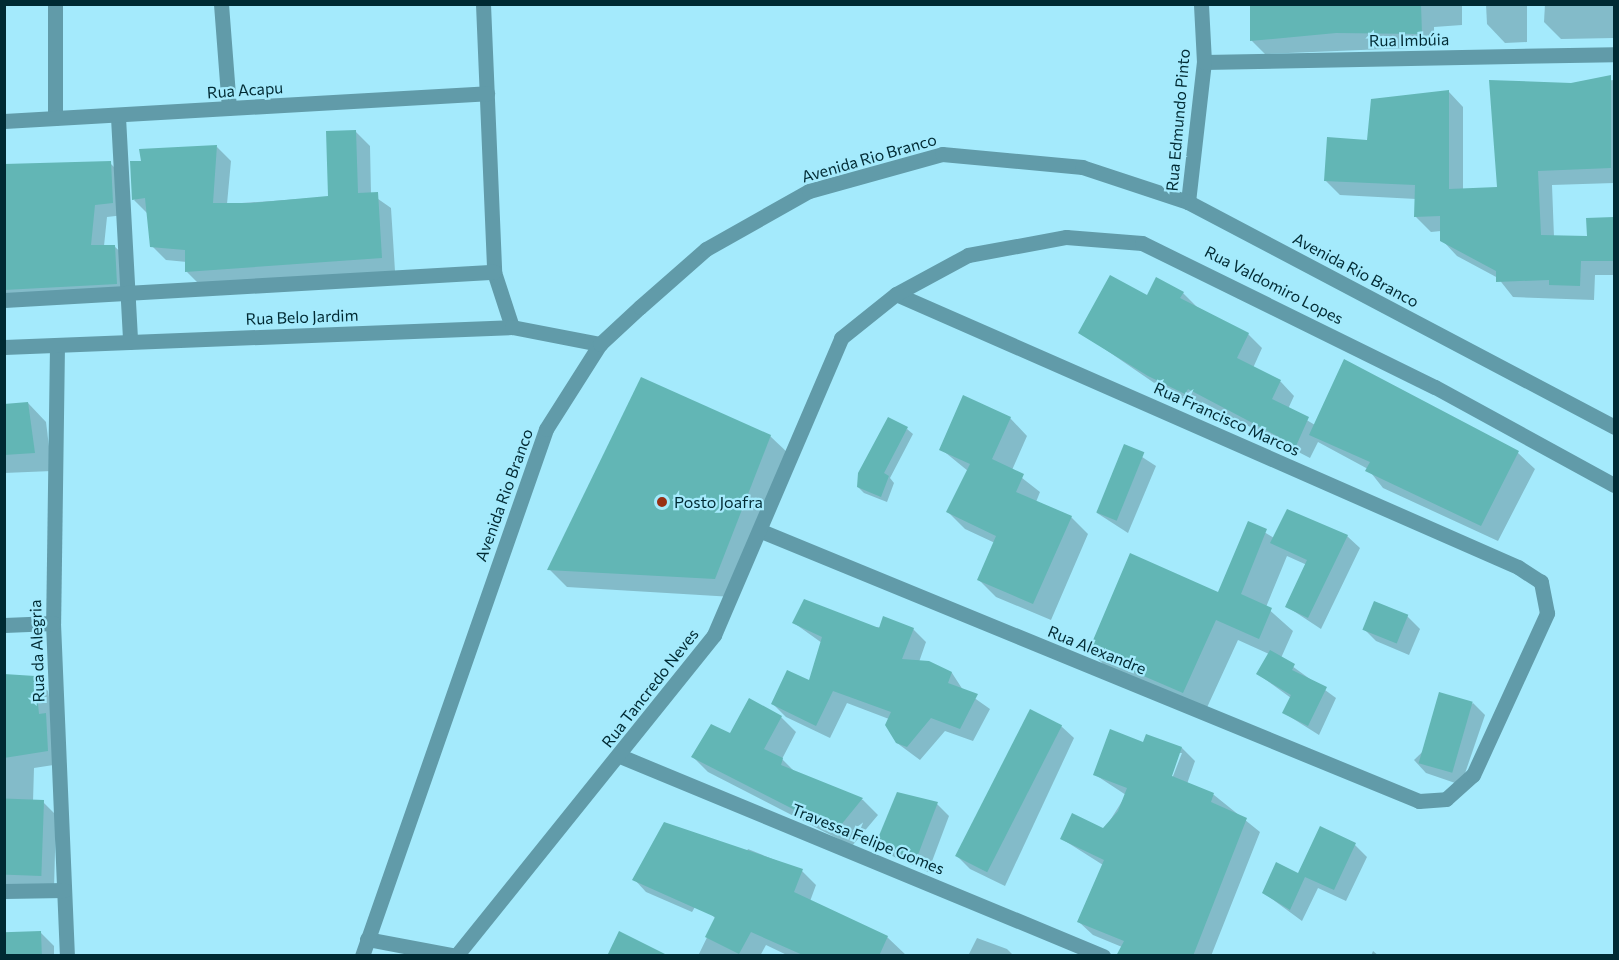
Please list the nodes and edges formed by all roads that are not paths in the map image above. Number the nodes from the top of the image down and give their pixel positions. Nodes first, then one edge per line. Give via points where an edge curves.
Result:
1 (55, 4) edge
2 (221, 4) edge
3 (483, 4) edge
4 (1201, 4) edge
5 (1614, 54) edge
6 (1204, 62) junction
7 (487, 93) junction
8 (230, 108) junction
9 (118, 117) junction
10 (55, 118) junction
11 (4, 121) edge
12 (1188, 202) junction
13 (494, 272) junction
14 (896, 294) junction
15 (130, 297) junction
16 (4, 300) edge
17 (512, 327) junction
18 (130, 342) junction
19 (600, 344) junction
20 (57, 345) junction
21 (4, 347) edge
22 (1614, 427) edge
23 (1614, 484) edge
24 (761, 531) junction
25 (52, 623) junction
26 (4, 625) edge
27 (620, 756) junction
28 (1419, 801) joint
29 (64, 890) junction
30 (4, 891) edge
31 (368, 939) junction
32 (457, 955) edge
33 (67, 956) edge
34 (362, 956) edge
35 (1103, 956) edge

1 - 10 street
2 - 8 street
3 - 7 street
4 - 6 street, Rua Edmundo Pinto
5 - 6 street, Rua Imbúia
6 - 12 street, Rua Edmundo Pinto
7 - 8 street, Rua Acapu
7 - 13 street
8 - 9 street, Rua Acapu
9 - 10 street, Rua Acapu
9 - 15 street
10 - 11 street, Rua Acapu
12 - 19 street, Avenida Rio Branco via 1082,167 942,154 809,191 706,249
12 - 22 street, Avenida Rio Branco
13 - 15 street, Rua Belo Jardim
13 - 17 street
14 - 23 street, Rua Valdomiro Lopes via 968,255 1066,237 1142,243 1424,382
14 - 24 street, Rua Tancredo Neves via 841,338
14 - 28 street, Rua Francisco Marcos via 1518,567 1541,582 1547,613 1473,775 1446,799
15 - 16 street, Rua Belo Jardim
15 - 18 street
17 - 18 street, Rua Belo Jardim
17 - 19 street, Rua Belo Jardim
18 - 20 street, Rua Belo Jardim
19 - 31 street, Avenida Rio Branco via 546,429
20 - 21 street, Rua Belo Jardim
20 - 25 street, Rua da Alegria
24 - 27 street, Rua Tancredo Neves via 714,636
24 - 28 street, Rua Alexandre
25 - 26 street
25 - 29 street, Rua da Alegria
27 - 32 street, Rua Tancredo Neves
27 - 35 street, Travessa Felipe Gomes
29 - 30 street
29 - 33 street, Rua da Alegria
31 - 32 street, Rua Tancredo Neves
31 - 34 street, Avenida Rio Branco

